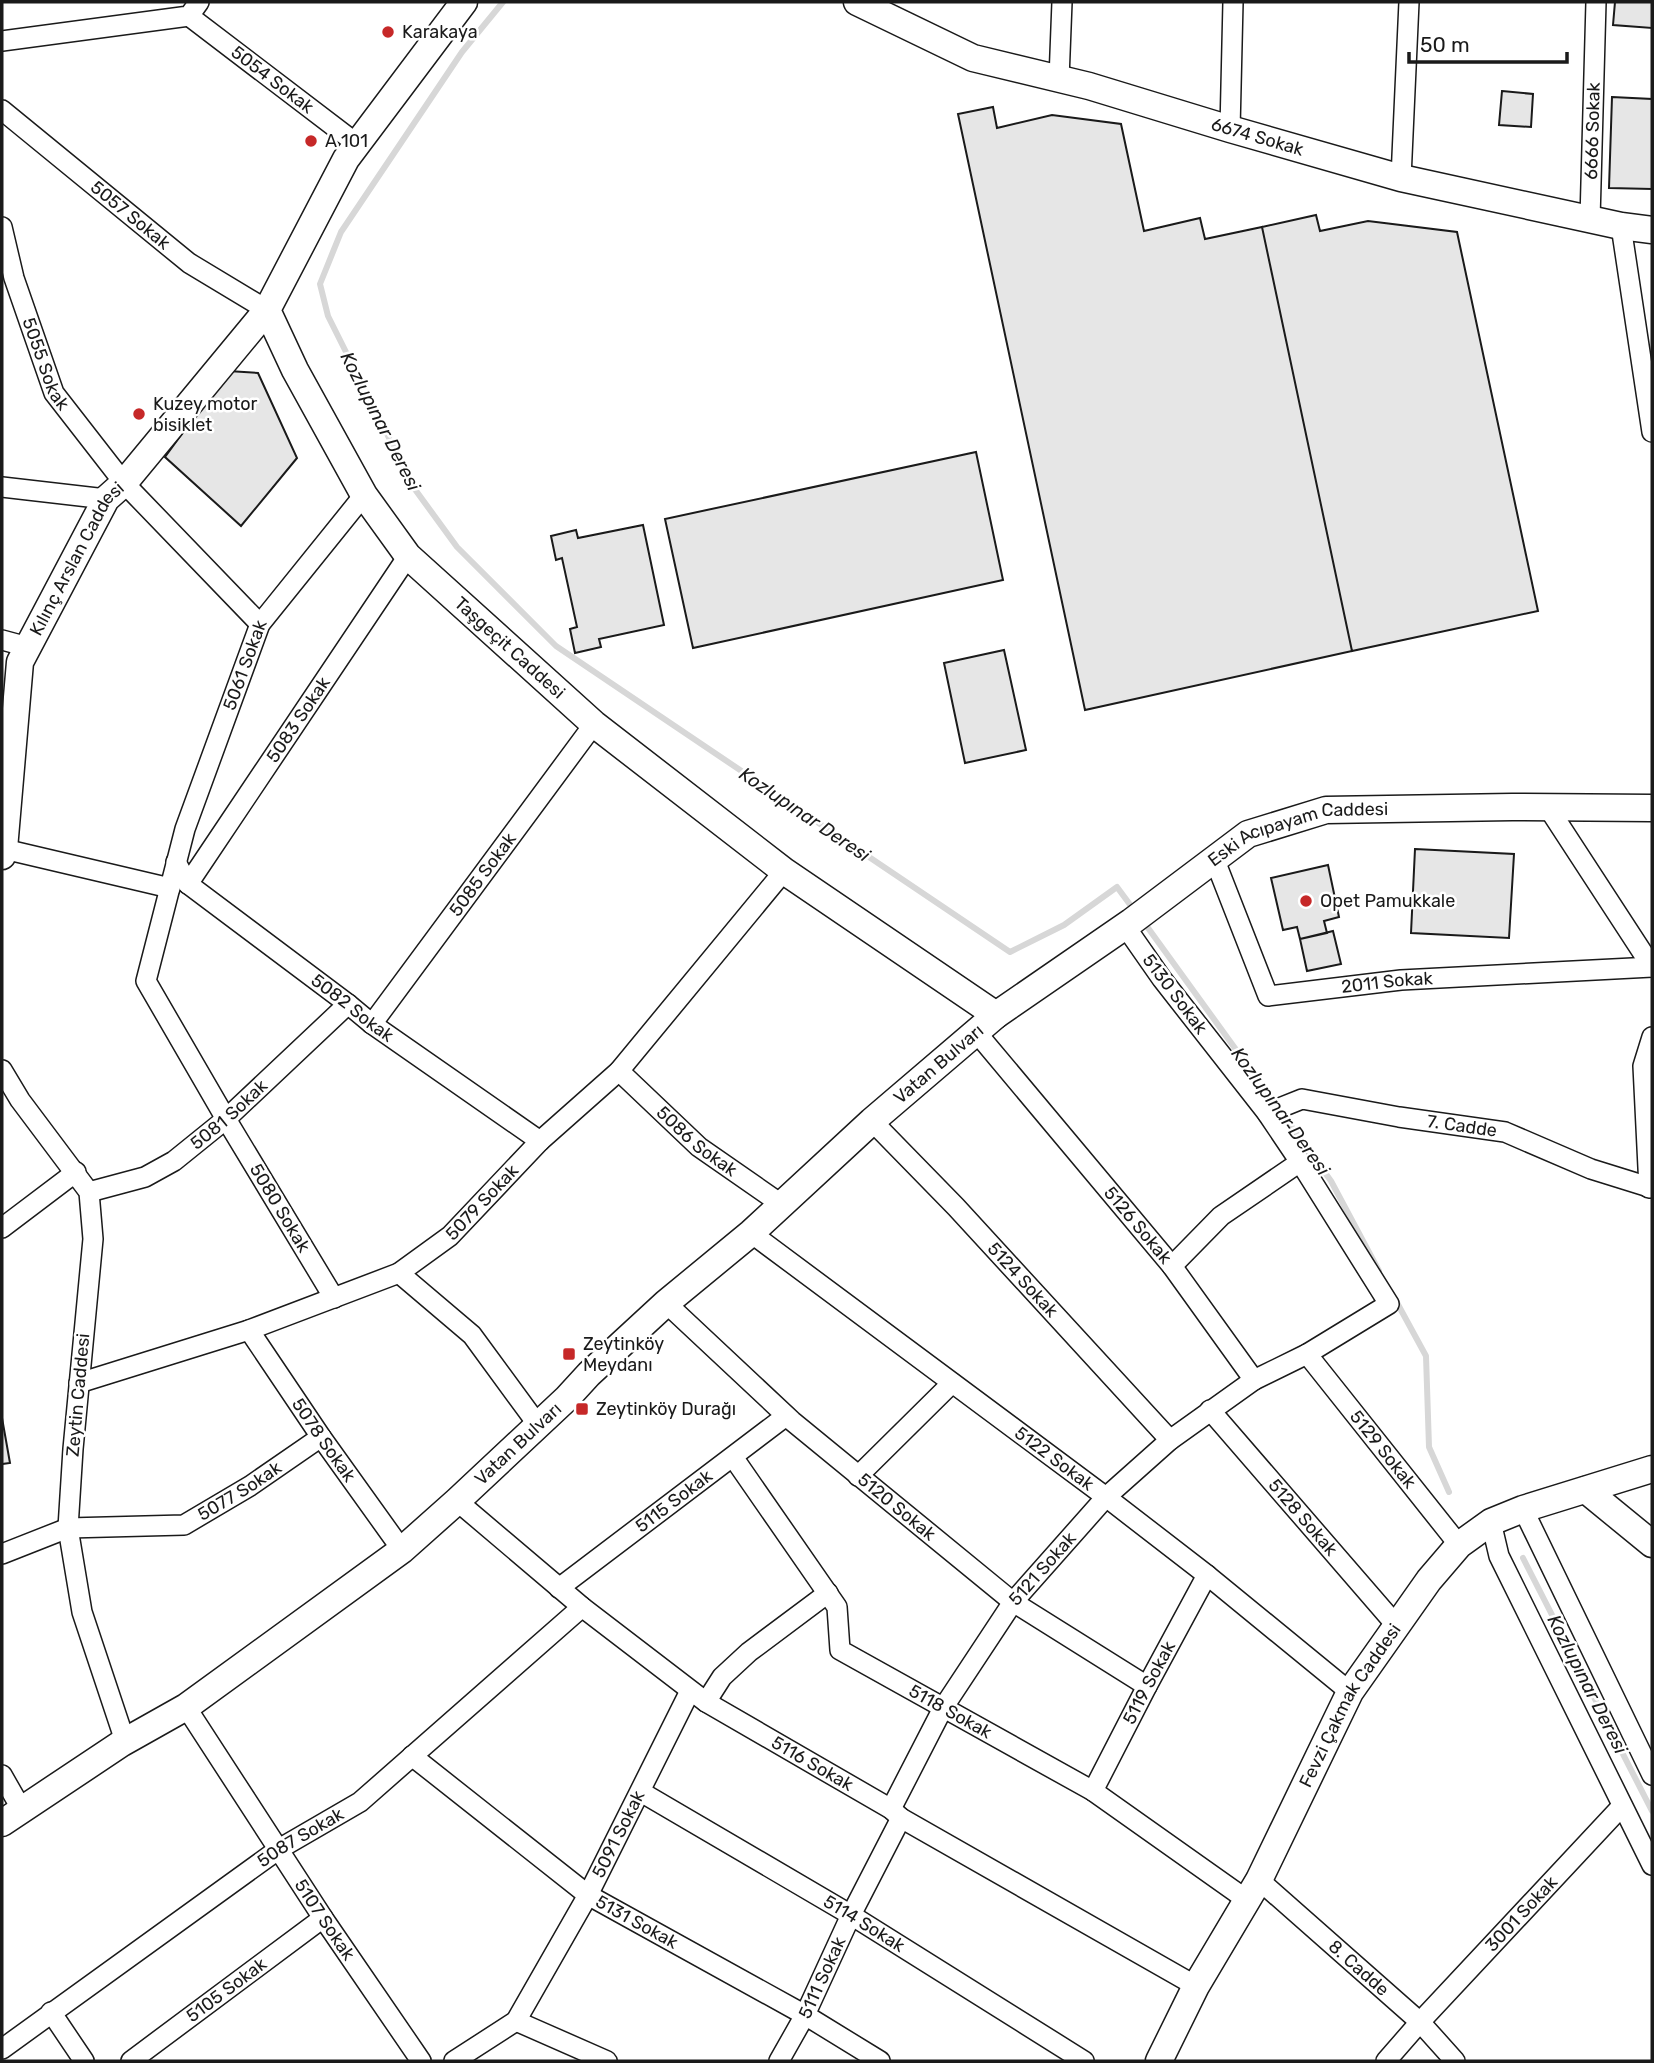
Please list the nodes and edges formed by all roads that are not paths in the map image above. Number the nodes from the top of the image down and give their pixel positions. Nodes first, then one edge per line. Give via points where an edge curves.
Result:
1 (464, 2) edge
2 (1062, 2) edge
3 (1233, 2) edge
4 (1409, 2) edge
5 (1596, 2) edge
6 (868, 4) edge
7 (194, 9) edge
8 (2, 41) edge
9 (1059, 79) junction
10 (2, 110) edge
11 (1230, 129) junction
12 (357, 144) junction
13 (1401, 177) junction
14 (1590, 219) junction
15 (1621, 226) junction
16 (2, 227) edge
17 (1652, 230) edge
18 (8, 279) edge
19 (267, 310) junction
20 (1652, 432) edge
21 (2, 487) edge
22 (115, 491) junction
23 (364, 495) junction
24 (408, 556) junction
25 (260, 624) junction
26 (2, 640) edge
27 (28, 647) junction
28 (594, 724) junction
29 (1652, 808) edge
30 (1549, 809) junction
31 (3, 852) edge
32 (1214, 858) junction
33 (176, 862) joint
34 (784, 871) junction
35 (179, 886) junction
36 (1128, 924) junction
37 (1652, 968) edge
38 (348, 1004) junction
39 (372, 1024) junction
40 (986, 1024) junction
41 (1652, 1037) edge
42 (2, 1070) edge
43 (619, 1071) junction
44 (1271, 1112) junction
45 (226, 1119) junction
46 (872, 1121) junction
47 (540, 1141) junction
48 (1300, 1162) junction
49 (76, 1172) junction
50 (1651, 1188) edge
51 (89, 1192) junction
52 (781, 1204) junction
53 (2, 1228) edge
54 (751, 1233) junction
55 (1172, 1266) junction
56 (399, 1273) junction
57 (334, 1298) junction
58 (666, 1303) junction
59 (249, 1330) junction
60 (1307, 1354) junction
61 (1254, 1380) junction
62 (79, 1383) junction
63 (952, 1383) junction
64 (1210, 1410) junction
65 (786, 1416) junction
66 (538, 1426) junction
67 (321, 1437) junction
68 (1170, 1440) junction
69 (733, 1457) junction
70 (1652, 1469) edge
71 (858, 1476) junction
72 (1586, 1490) junction
73 (1106, 1497) junction
74 (457, 1501) junction
75 (1523, 1509) junction
76 (1491, 1522) junction
77 (68, 1528) junction
78 (1652, 1544) edge
79 (1459, 1545) junction
80 (402, 1550) junction
81 (2, 1554) edge
82 (1207, 1575) junction
83 (559, 1588) junction
84 (828, 1593) junction
85 (1013, 1602) junction
86 (582, 1607) junction
87 (1396, 1625) junction
88 (1147, 1686) junction
89 (1350, 1692) junction
90 (698, 1697) junction
91 (186, 1707) junction
92 (943, 1708) junction
93 (125, 1741) junction
94 (412, 1756) junction
95 (2, 1775) edge
96 (1652, 1775) edge
97 (1093, 1791) junction
98 (640, 1792) junction
99 (1622, 1806) junction
100 (896, 1813) junction
101 (12, 1817) edge
102 (279, 1849) junction
103 (1652, 1866) edge
104 (1253, 1890) junction
105 (588, 1895) junction
106 (851, 1915) junction
107 (323, 1918) junction
108 (1196, 1986) junction
109 (51, 2011) junction
110 (805, 2015) junction
111 (516, 2021) junction
112 (1419, 2022) junction
113 (2, 2049) edge
114 (572, 2053) edge
115 (84, 2061) edge
116 (131, 2061) edge
117 (421, 2061) edge
118 (454, 2061) edge
119 (607, 2061) edge
120 (779, 2061) edge
121 (880, 2061) edge
122 (1084, 2061) edge
123 (1159, 2061) edge
124 (1386, 2061) edge
125 (1455, 2061) edge

1 - 12 street
2 - 9 street
3 - 11 street
4 - 13 street
5 - 14 street, 6666 Sokak
6 - 9 street, 6674 Sokak via 973,58
7 - 8 street
7 - 12 street, 5054 Sokak
9 - 11 street, 6674 Sokak
10 - 19 street, 5057 Sokak via 188,263
11 - 13 street, 6674 Sokak
12 - 19 street
13 - 14 street, 6674 Sokak
14 - 15 street, 6674 Sokak
15 - 17 street, 6674 Sokak
15 - 20 street
16 - 18 street, 5055 Sokak
18 - 22 street, 5055 Sokak via 54,393
19 - 22 street, Kılınç Arslan Caddesi
19 - 23 street, Taşgeçit Caddesi
21 - 22 street
22 - 25 street, 5055 Sokak
22 - 27 street, Kılınç Arslan Caddesi
23 - 24 street, Taşgeçit Caddesi
23 - 25 street, 5061 Sokak
24 - 28 street, Taşgeçit Caddesi
24 - 35 street, 5083 Sokak
25 - 33 street, 5061 Sokak
26 - 27 street
27 - 31 street, Kılınç Arslan Caddesi via 20,662
28 - 34 street, Taşgeçit Caddesi
28 - 39 street, 5085 Sokak
29 - 30 street, Eski Acıpayam Caddesi
30 - 32 street, Eski Acıpayam Caddesi via 1325,810 1248,834
30 - 37 street
31 - 35 street
32 - 36 street, Eski Acıpayam Caddesi
32 - 37 street, 2011 Sokak via 1268,996 1401,980
33 - 35 street, 5082 Sokak
34 - 40 street, Taşgeçit Caddesi
34 - 43 street, 5079 Sokak
35 - 38 street, 5082 Sokak
35 - 45 street via 146,981
36 - 40 street, Eski Acıpayam Caddesi
36 - 44 street, 5130 Sokak via 1162,979
38 - 39 street, 5082 Sokak
38 - 45 street, 5081 Sokak
39 - 47 street, 5082 Sokak
40 - 46 street, Vatan Bulvarı
40 - 55 street, 5126 Sokak
41 - 50 street via 1643,1066
42 - 49 street, Zeytin Caddesi
43 - 47 street, 5079 Sokak
43 - 52 street, 5086 Sokak via 699,1147
44 - 48 street, 5130 Sokak
44 - 50 street, 7. Cadde via 1302,1099 1505,1132 1591,1169
45 - 51 street, 5081 Sokak via 174,1161 145,1177
45 - 57 street, 5080 Sokak
46 - 52 street, Vatan Bulvarı
46 - 68 street, 5124 Sokak
47 - 56 street, 5079 Sokak via 450,1236
48 - 55 street via 1221,1216
48 - 60 street, 5130 Sokak via 1389,1304
49 - 51 street, Zeytin Caddesi
49 - 53 street
51 - 62 street, Zeytin Caddesi via 93,1239
52 - 54 street, Vatan Bulvarı
54 - 58 street, Vatan Bulvarı
54 - 63 street, 5122 Sokak
55 - 61 street, 5126 Sokak
56 - 57 street, 5079 Sokak
56 - 66 street via 472,1335
57 - 59 street, 5079 Sokak
58 - 65 street, 5120 Sokak
58 - 66 street, Vatan Bulvarı
59 - 62 street, 5079 Sokak
59 - 67 street, 5078 Sokak
60 - 61 street
60 - 79 street, 5129 Sokak
61 - 64 street, 5121 Sokak
62 - 77 street, Zeytin Caddesi
63 - 71 street
63 - 73 street, 5122 Sokak
64 - 68 street, 5121 Sokak
64 - 87 street, 5128 Sokak
65 - 69 street, 5115 Sokak
65 - 71 street, 5120 Sokak
66 - 74 street, Vatan Bulvarı
67 - 77 street, 5077 Sokak via 184,1525
67 - 80 street, 5078 Sokak
68 - 73 street, 5121 Sokak
69 - 83 street, 5115 Sokak
69 - 84 street, 5118 Sokak
70 - 72 street, Fevzi Çakmak Caddesi
71 - 85 street, 5120 Sokak
72 - 75 street, Fevzi Çakmak Caddesi
72 - 78 street
73 - 82 street, 5122 Sokak
73 - 85 street, 5121 Sokak
74 - 80 street, Vatan Bulvarı
74 - 83 street, 5116 Sokak
75 - 76 street, Fevzi Çakmak Caddesi
75 - 96 street
76 - 79 street, Fevzi Çakmak Caddesi
76 - 99 street via 1499,1556
77 - 81 street
77 - 93 street, Zeytin Caddesi via 82,1612
79 - 87 street, Fevzi Çakmak Caddesi
80 - 91 street, Vatan Bulvarı
82 - 88 street, 5119 Sokak
82 - 89 street, 5122 Sokak
83 - 86 street, 5116 Sokak
84 - 90 street, 5091 Sokak
84 - 92 street, 5118 Sokak via 837,1607 840,1650
85 - 88 street, 5120 Sokak
85 - 92 street, 5121 Sokak
86 - 90 street, 5116 Sokak
86 - 94 street, 5087 Sokak
87 - 89 street, Fevzi Çakmak Caddesi
88 - 97 street, 5119 Sokak
89 - 104 street, Fevzi Çakmak Caddesi
90 - 98 street, 5091 Sokak
90 - 100 street, 5116 Sokak
91 - 93 street, Vatan Bulvarı
91 - 102 street, 5107 Sokak
92 - 97 street, 5118 Sokak
92 - 100 street, 5121 Sokak
93 - 101 street, Vatan Bulvarı
94 - 102 street, 5087 Sokak via 360,1802
94 - 105 street, 5131 Sokak
95 - 101 street
97 - 104 street, 5118 Sokak
98 - 105 street, 5091 Sokak
98 - 106 street, 5114 Sokak
99 - 103 street
99 - 112 street, 3001 Sokak
100 - 106 street, 5111 Sokak
100 - 108 street, 5116 Sokak
102 - 107 street, 5107 Sokak
102 - 109 street, 5087 Sokak
104 - 108 street, Fevzi Çakmak Caddesi
104 - 112 street, 8. Cadde
105 - 110 street, 5131 Sokak
105 - 111 street, 5091 Sokak
106 - 110 street, 5111 Sokak
106 - 122 street, 5114 Sokak
107 - 116 street, 5105 Sokak
107 - 117 street, 5107 Sokak
108 - 123 street, Fevzi Çakmak Caddesi
109 - 113 street, 5087 Sokak
109 - 115 street
110 - 120 street, 5111 Sokak
110 - 121 street, 5131 Sokak
111 - 114 street
111 - 118 street, 5091 Sokak
112 - 124 street, 3001 Sokak
112 - 125 street, 8. Cadde
114 - 119 street

